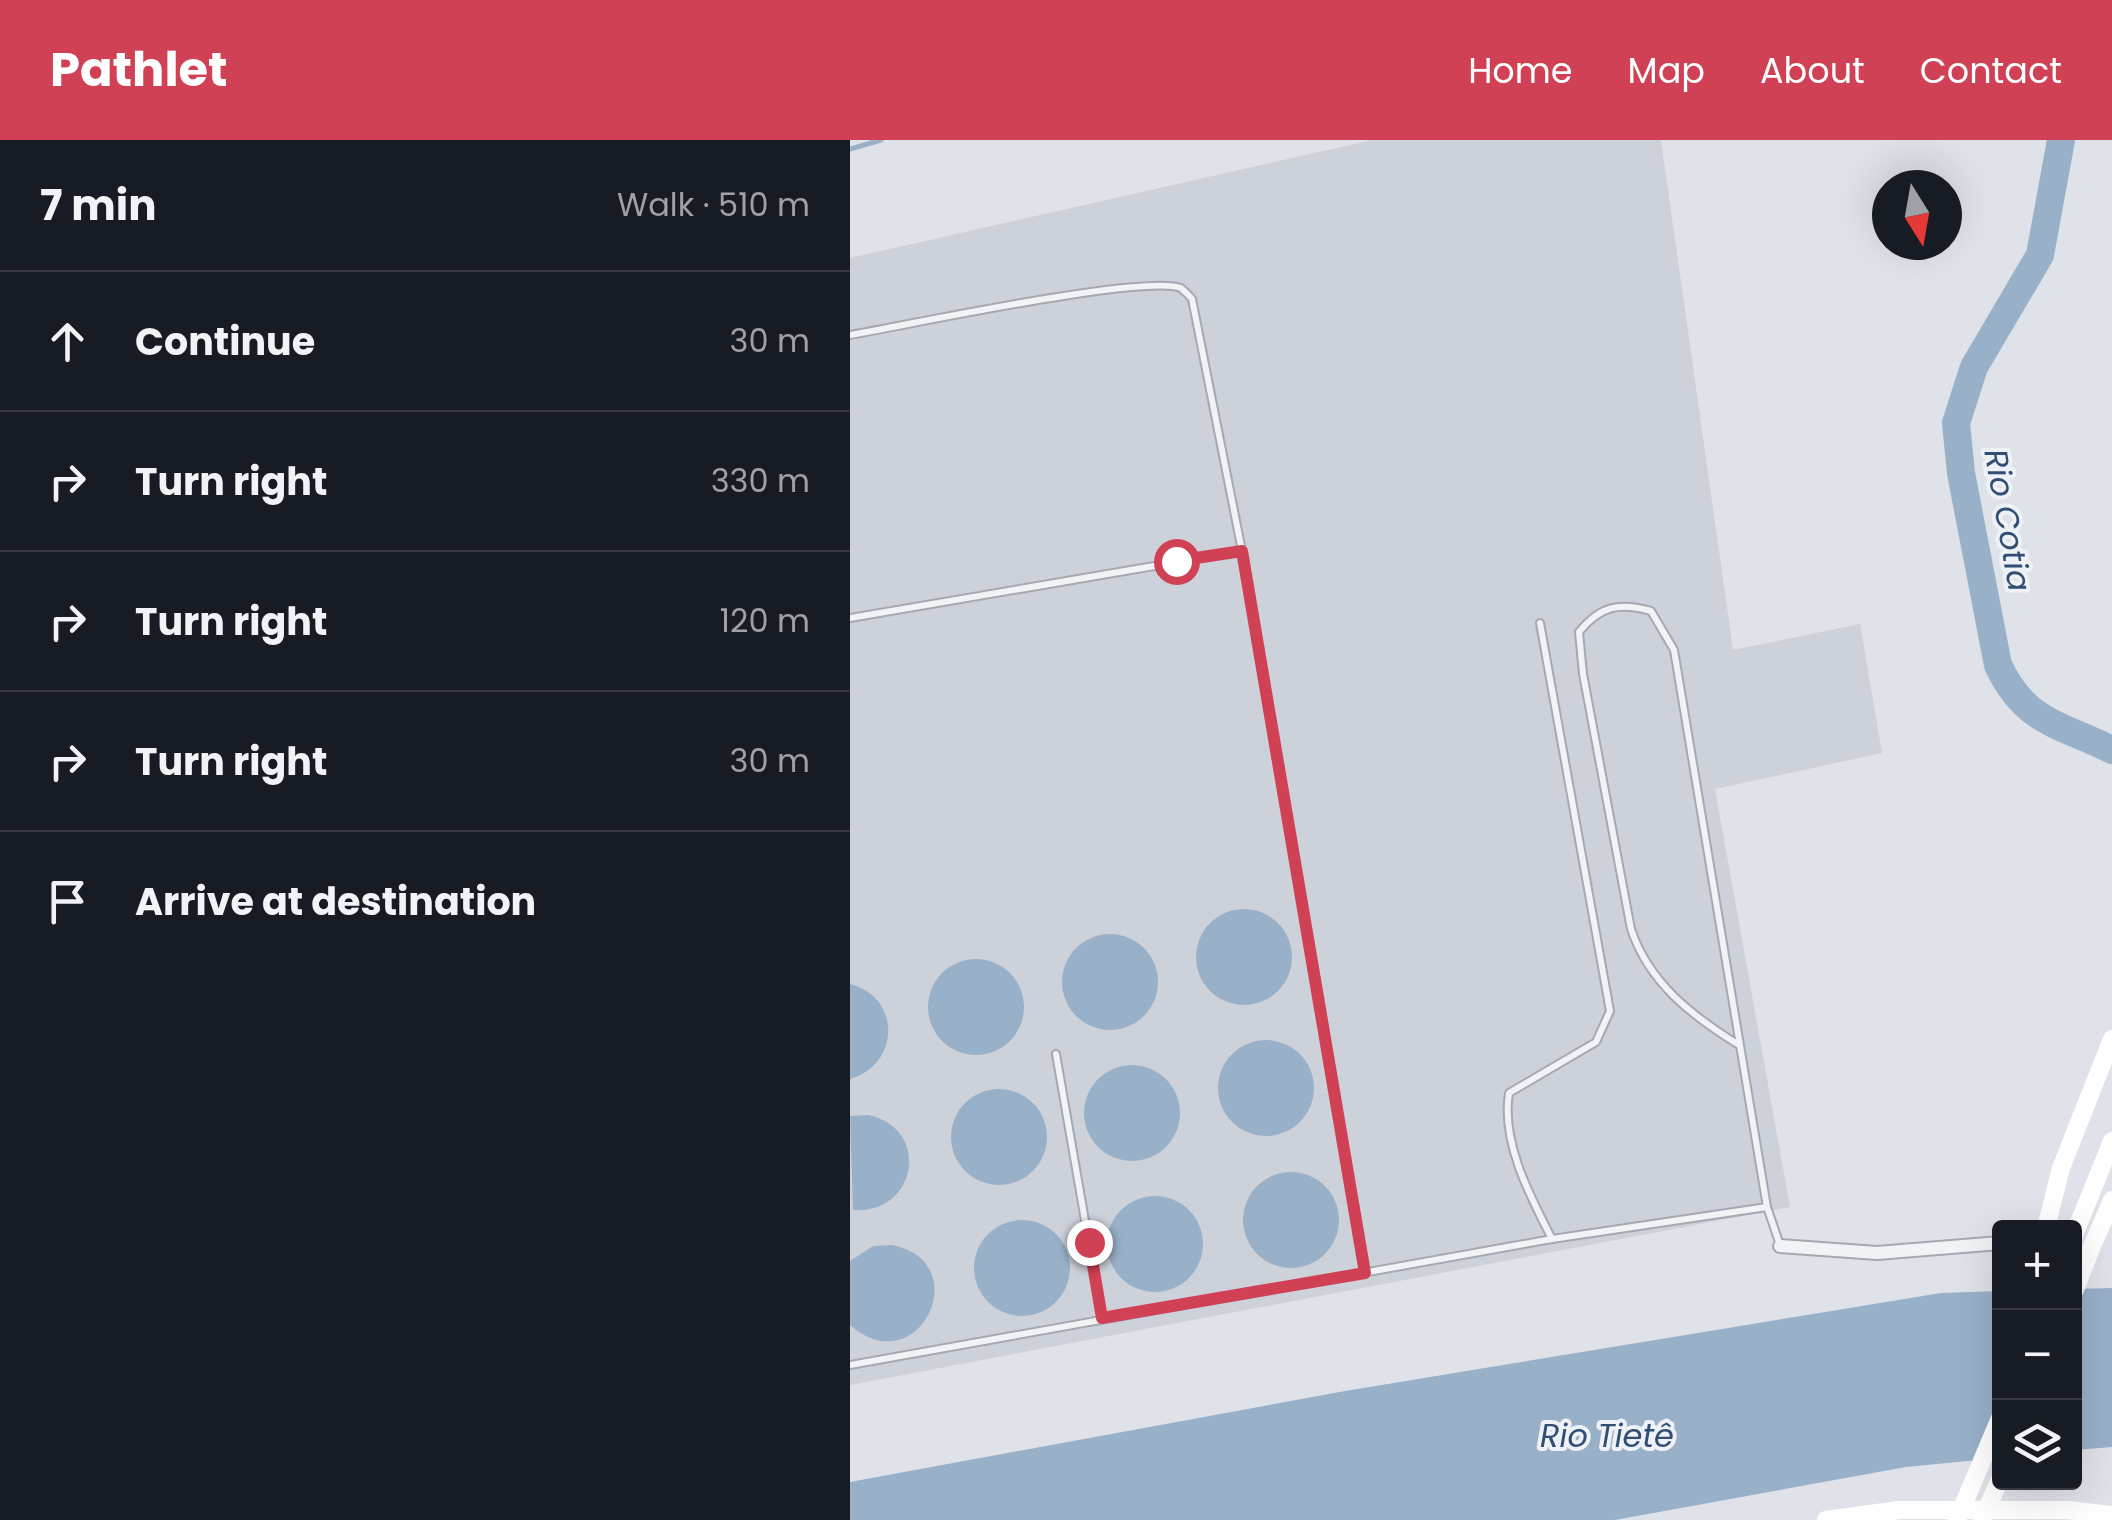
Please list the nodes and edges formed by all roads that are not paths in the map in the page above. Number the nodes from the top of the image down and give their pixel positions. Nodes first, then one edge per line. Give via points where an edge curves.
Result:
1 (850, 335) edge
2 (1242, 551) junction
3 (850, 618) edge
4 (1540, 622) dead end
5 (2112, 1039) edge
6 (1739, 1045) junction
7 (1056, 1054) dead end
8 (2112, 1142) edge
9 (2112, 1200) edge
10 (1767, 1207) junction
11 (2048, 1220) edge
12 (2080, 1220) edge
13 (2082, 1236) edge
14 (2112, 1236) edge
15 (1552, 1240) junction
16 (1992, 1244) edge
17 (1780, 1246) joint
18 (1365, 1273) junction
19 (2082, 1273) edge
20 (1102, 1318) junction
21 (850, 1365) edge
22 (1992, 1437) edge
23 (1996, 1490) edge
24 (2112, 1516) edge
25 (1826, 1520) edge
26 (1957, 1520) edge
27 (1982, 1520) edge
28 (2042, 1520) edge

1 - 2 lane via 1034,302 1182,288 1198,314
2 - 3 lane
2 - 18 lane
4 - 15 lane via 1610,1011 1596,1042 1509,1092 1516,1154
5 - 11 main road
6 - 6 lane via 1678,1000 1640,956 1631,929 1583,674 1579,632 1597,610 1628,604 1652,610 1674,650
6 - 10 lane
7 - 20 lane
8 - 12 main road
9 - 19 main road, bridge
10 - 15 lane
10 - 17 lane
13 - 14 main road
15 - 18 lane
16 - 17 street via 1877,1252
18 - 20 lane
20 - 21 lane
22 - 26 main road, bridge
23 - 27 main road, bridge
24 - 25 main road via 1899,1510
24 - 28 main road

